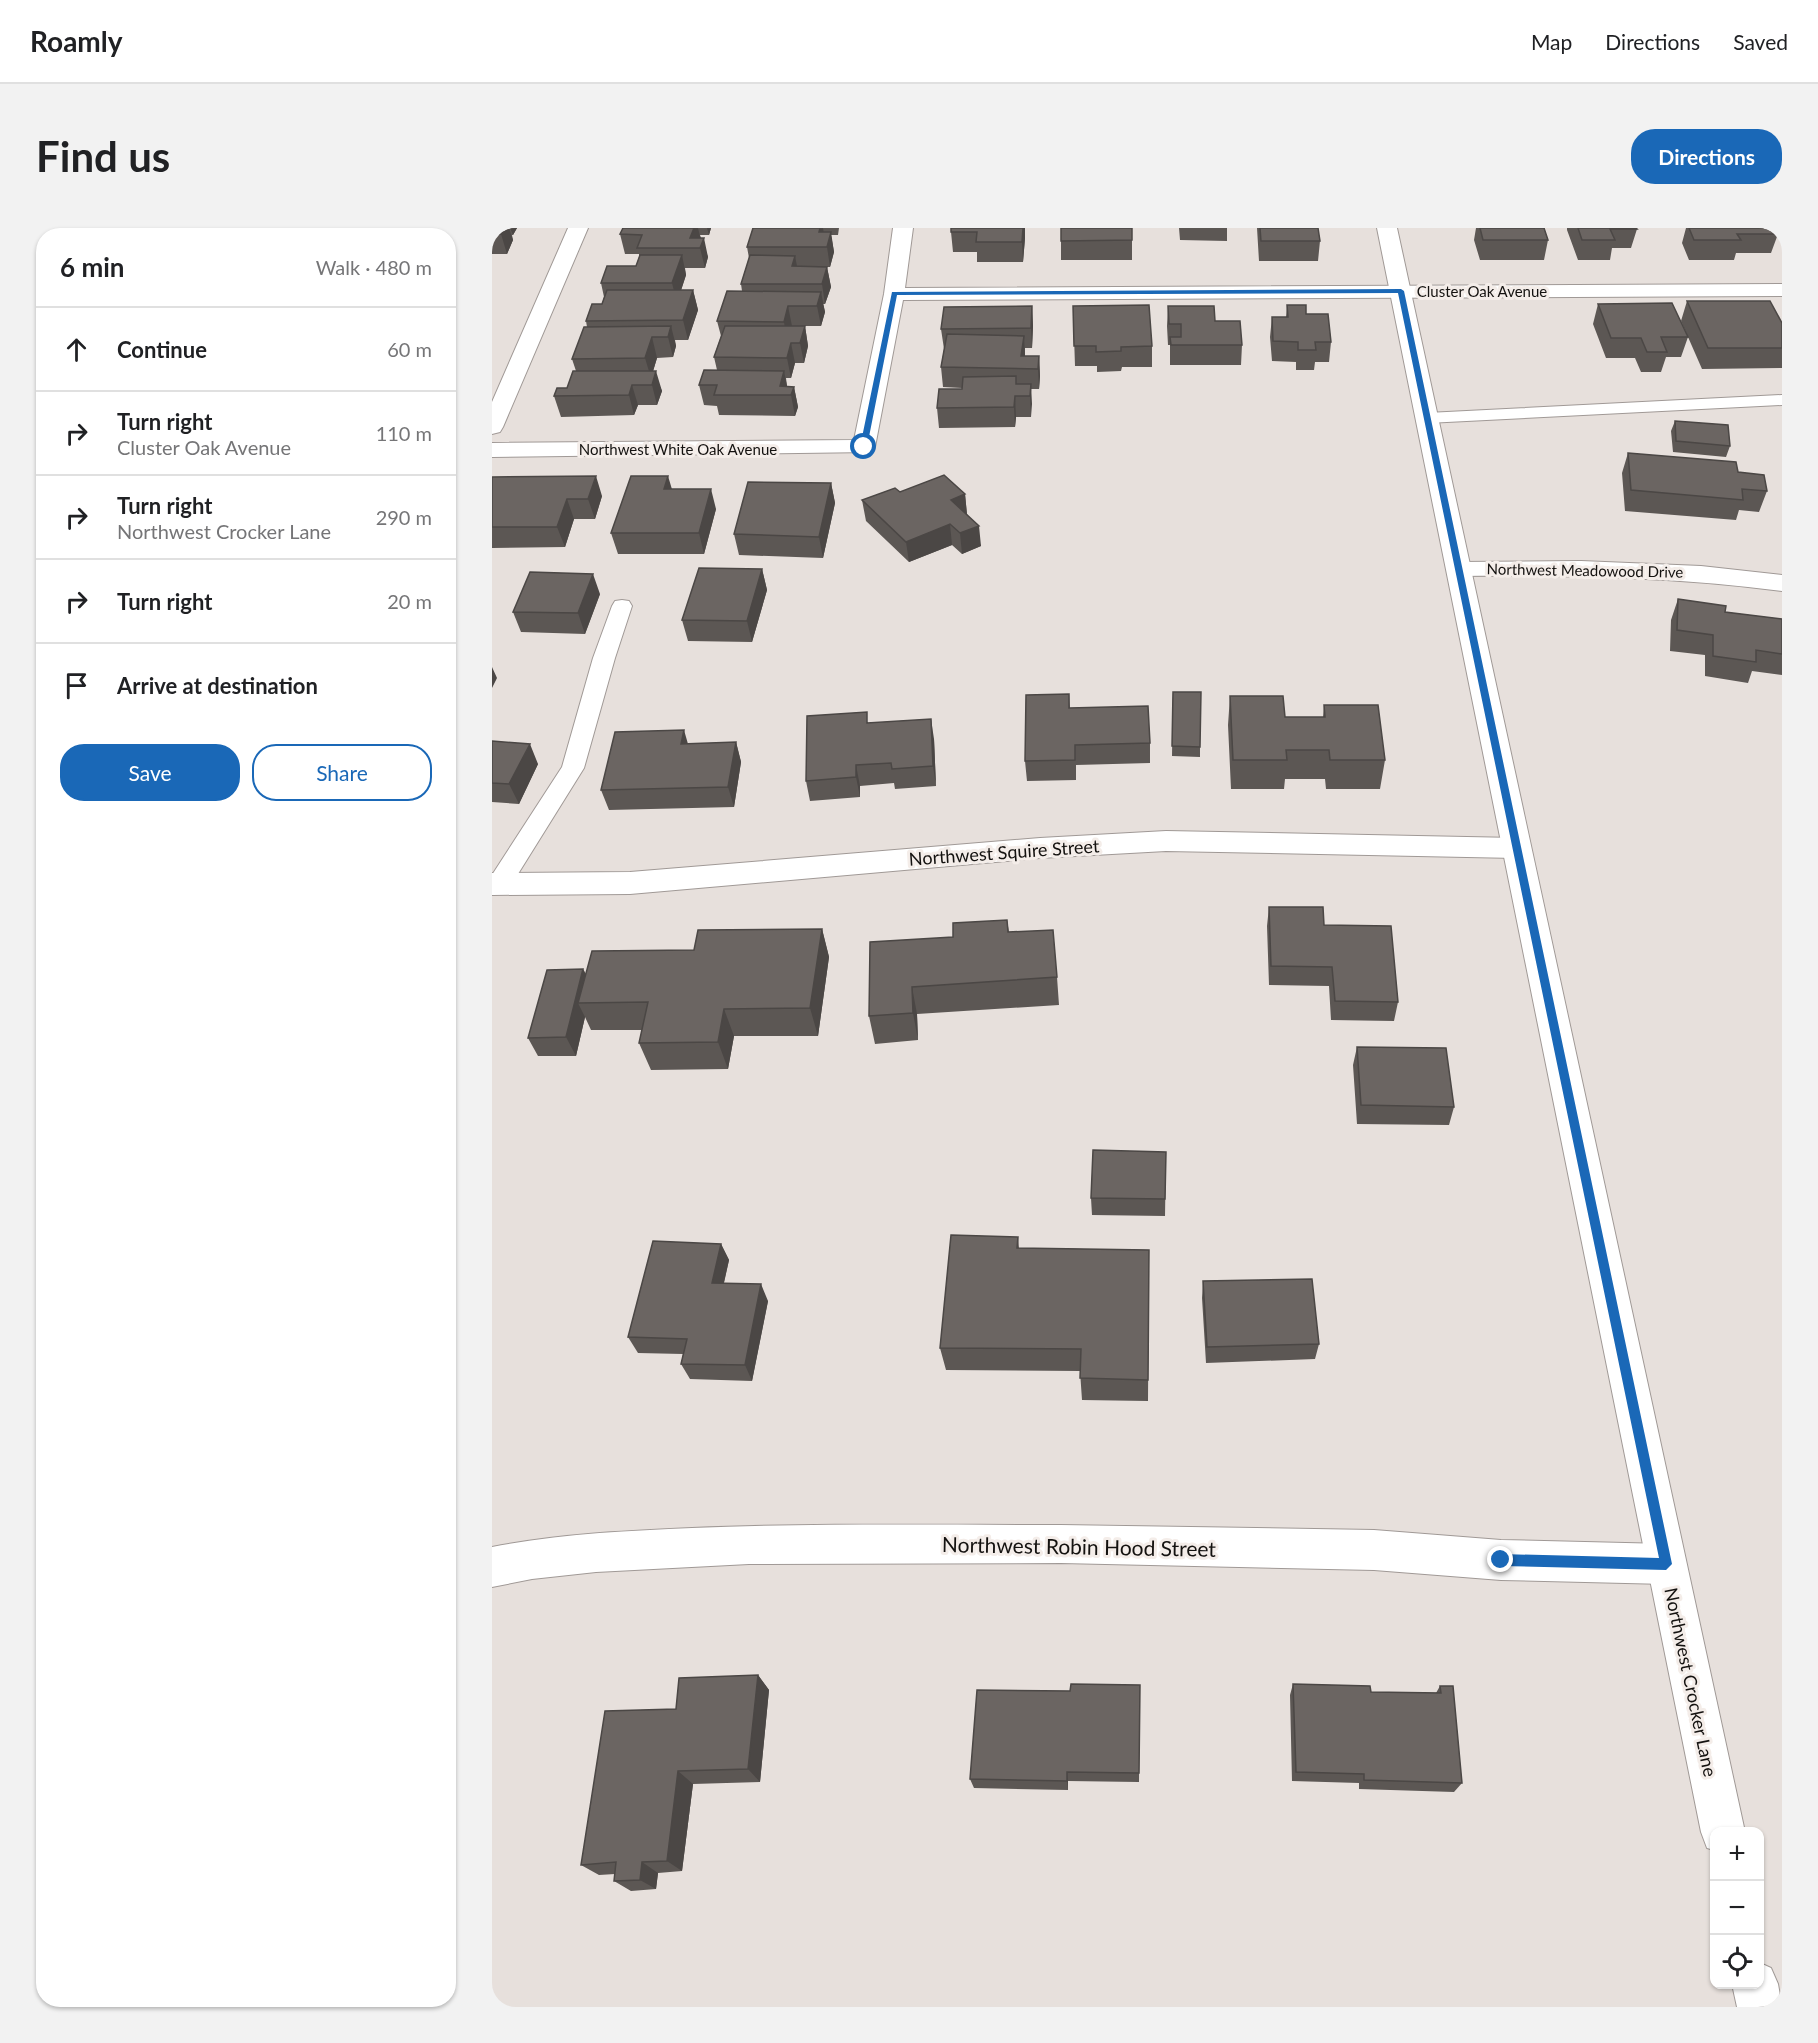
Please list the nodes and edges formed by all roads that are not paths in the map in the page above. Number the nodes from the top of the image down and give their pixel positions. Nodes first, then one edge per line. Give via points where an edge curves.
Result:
1 (578, 228) edge
2 (903, 228) edge
3 (1388, 228) edge
4 (1782, 290) edge
5 (1401, 291) junction
6 (894, 294) junction
7 (1782, 400) edge
8 (1427, 418) junction
9 (492, 428) edge
10 (492, 450) edge
11 (1459, 569) junction
12 (1782, 583) edge
13 (622, 606) dead end
14 (1516, 848) junction
15 (495, 884) edge
16 (1666, 1564) junction
17 (492, 1567) edge
18 (1722, 1827) edge
19 (1756, 1989) edge
20 (1760, 2007) edge

1 - 9 street
2 - 6 street
3 - 5 street, Northwest Crocker Lane
4 - 5 street, Cluster Oak Avenue
5 - 6 street, Cluster Oak Avenue
5 - 8 street, Northwest Crocker Lane
6 - 10 street, Northwest White Oak Avenue via 864,447
7 - 8 lane
8 - 11 street, Northwest Crocker Lane
11 - 12 street, Northwest Meadowood Drive via 1634,567
11 - 14 street, Northwest Crocker Lane
13 - 15 lane via 573,768
14 - 15 street, Northwest Squire Street via 1166,841 630,883
14 - 16 street, Northwest Crocker Lane
16 - 17 street, Northwest Robin Hood Street via 1501,1560 1374,1550 1025,1544 749,1545 596,1552
16 - 18 street, Northwest Crocker Lane
19 - 20 street

